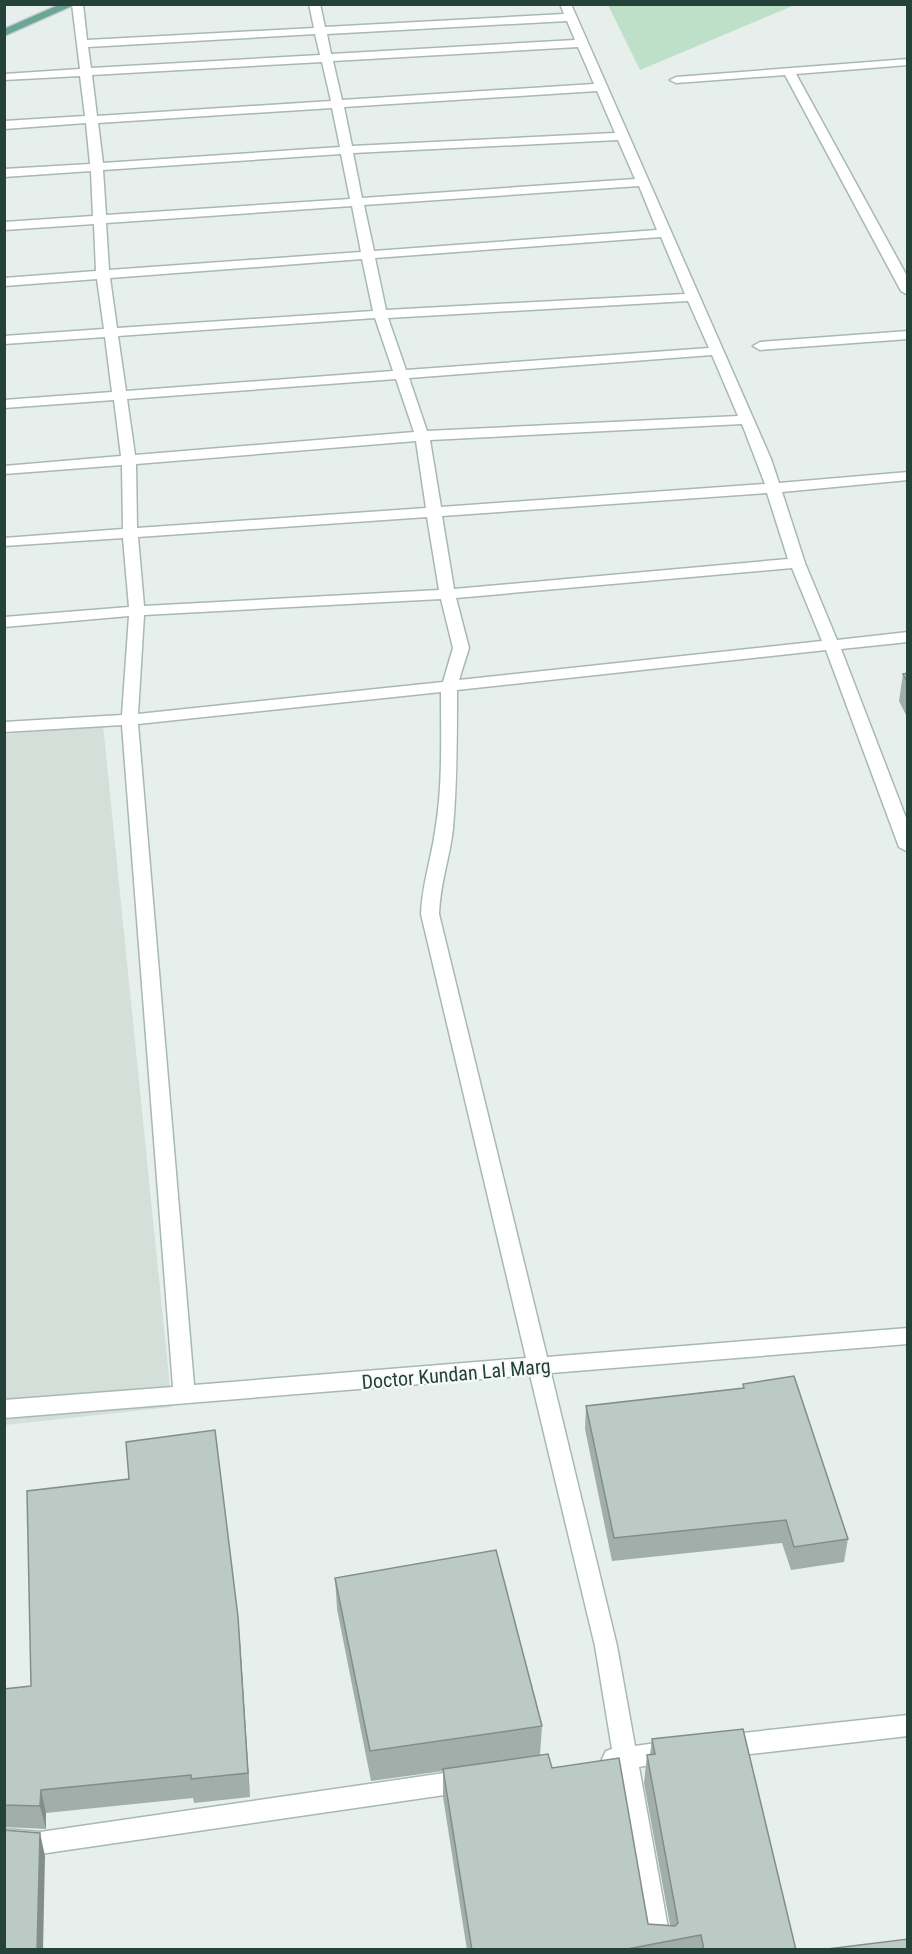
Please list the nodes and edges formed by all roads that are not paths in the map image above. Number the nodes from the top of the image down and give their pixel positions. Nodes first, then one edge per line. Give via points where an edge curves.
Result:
1 (71, 4) edge
2 (77, 4) edge
3 (314, 4) edge
4 (565, 4) edge
5 (571, 17) junction
6 (319, 31) junction
7 (4, 33) edge
8 (582, 43) junction
9 (81, 44) junction
10 (328, 59) junction
11 (908, 62) edge
12 (87, 72) junction
13 (789, 72) junction
14 (4, 77) edge
15 (676, 80) dead end
16 (602, 87) junction
17 (337, 103) junction
18 (92, 120) junction
19 (4, 124) edge
20 (623, 136) junction
21 (347, 150) junction
22 (96, 167) junction
23 (4, 173) edge
24 (645, 182) junction
25 (357, 202) junction
26 (98, 219) junction
27 (4, 226) edge
28 (666, 233) junction
29 (369, 256) junction
30 (103, 276) junction
31 (4, 282) edge
32 (908, 291) edge
33 (693, 297) junction
34 (380, 314) junction
35 (110, 333) junction
36 (908, 335) edge
37 (4, 340) edge
38 (760, 346) dead end
39 (717, 351) junction
40 (400, 373) junction
41 (118, 396) junction
42 (4, 404) edge
43 (747, 420) junction
44 (422, 436) junction
45 (129, 461) junction
46 (4, 470) edge
47 (908, 476) edge
48 (773, 488) junction
49 (434, 511) junction
50 (130, 532) junction
51 (4, 542) edge
52 (797, 563) junction
53 (447, 594) junction
54 (137, 611) junction
55 (4, 622) edge
56 (908, 637) edge
57 (830, 645) junction
58 (449, 687) junction
59 (130, 720) junction
60 (4, 727) edge
61 (908, 847) edge
62 (908, 1336) edge
63 (540, 1367) junction
64 (184, 1396) junction
65 (4, 1409) edge
66 (908, 1725) edge
67 (626, 1757) junction
68 (591, 1762) edge
69 (485, 1778) edge
70 (4, 1840) edge
71 (660, 1950) edge

1 - 7 main road
2 - 9 street
3 - 6 street
4 - 5 street
5 - 6 street
5 - 8 street
6 - 9 street
6 - 10 street
8 - 10 street
8 - 16 street
9 - 12 street
10 - 12 street
10 - 17 street
11 - 13 street
12 - 14 street
12 - 18 street
13 - 15 street
13 - 32 street
16 - 17 street
16 - 20 street
17 - 18 street
17 - 21 street
18 - 19 street
18 - 22 street
20 - 21 street
20 - 24 street
21 - 22 street
21 - 25 street
22 - 23 street
22 - 26 street
24 - 25 street
24 - 28 street
25 - 26 street
25 - 29 street
26 - 27 street
26 - 30 street
28 - 29 street
28 - 33 street
29 - 30 street
29 - 34 street
30 - 31 street
30 - 35 street
33 - 34 street
33 - 39 street
34 - 35 street
34 - 40 street
35 - 37 street
35 - 41 street
36 - 38 street
39 - 40 street
39 - 43 street
40 - 41 street
40 - 44 street
41 - 42 street
41 - 45 street
43 - 44 street
43 - 48 street
44 - 45 street
44 - 49 street
45 - 46 street
45 - 50 street
47 - 48 street
48 - 49 street
48 - 52 street
49 - 50 street
49 - 53 street
50 - 51 street
50 - 54 street
52 - 53 street
52 - 57 street
53 - 54 street
53 - 58 street via 461,648
54 - 55 street
54 - 59 street
56 - 57 street
57 - 58 street
57 - 61 street
58 - 59 street
58 - 63 street via 444,831 431,886 430,915
59 - 60 street
59 - 64 street
62 - 63 street, Doctor Kundan Lal Marg
63 - 64 street, Doctor Kundan Lal Marg
63 - 67 street via 606,1646
64 - 65 street, Doctor Kundan Lal Marg
66 - 67 street
67 - 68 street
67 - 71 street
69 - 70 street via 40,1843

